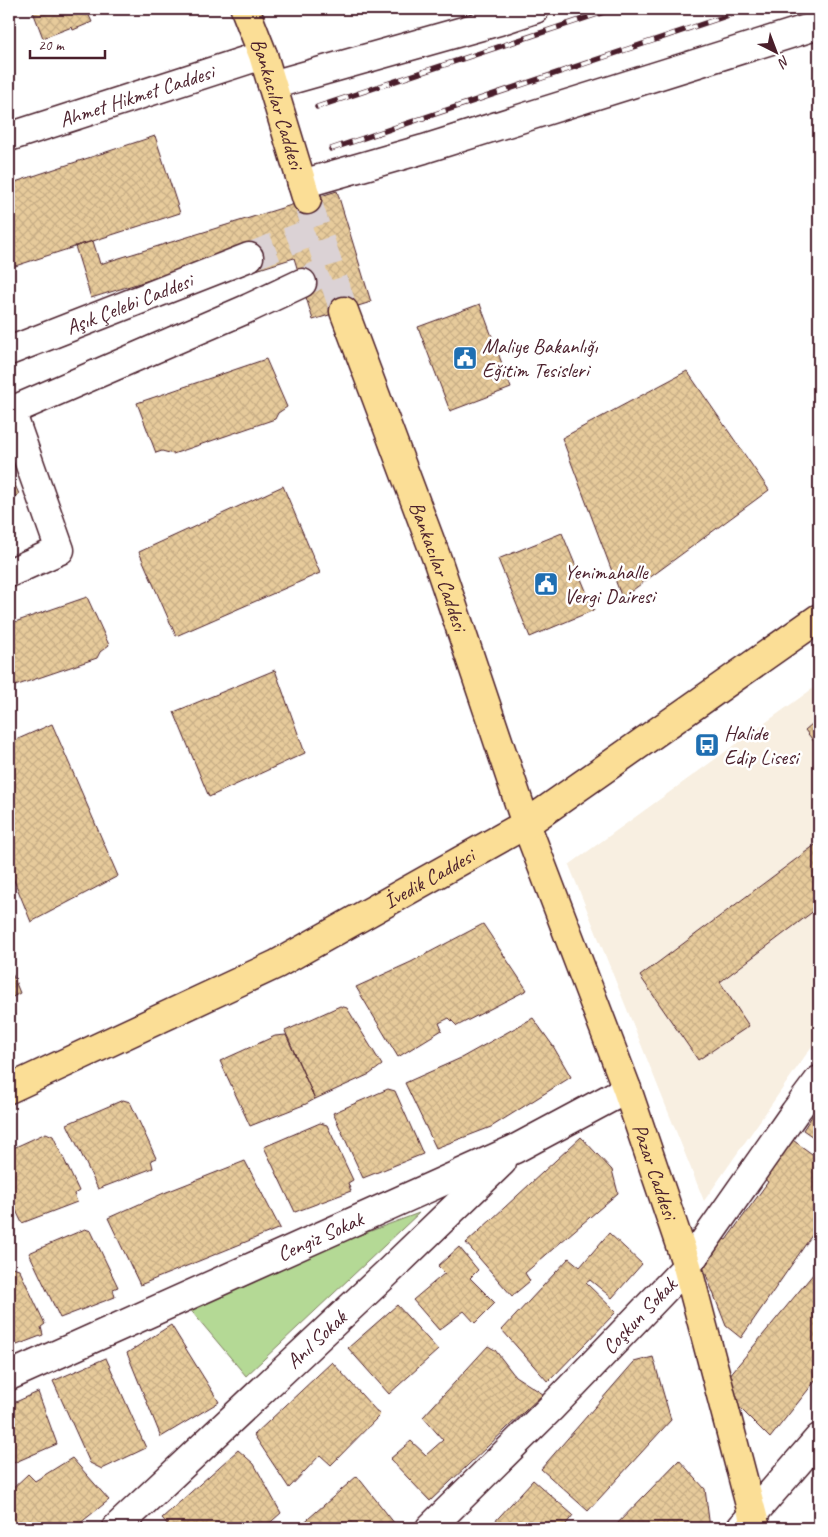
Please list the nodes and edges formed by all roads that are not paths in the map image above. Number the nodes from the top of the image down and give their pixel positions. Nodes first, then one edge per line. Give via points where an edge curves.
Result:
1 (245, 9) edge
2 (535, 9) edge
3 (819, 25) edge
4 (263, 55) junction
5 (272, 85) junction
6 (9, 136) edge
7 (304, 192) joint
8 (249, 256) tunnel mouth
9 (302, 282) tunnel mouth
10 (344, 311) tunnel mouth
11 (9, 351) edge
12 (9, 573) edge
13 (819, 618) edge
14 (526, 824) junction
15 (819, 1080) edge
16 (9, 1089) edge
17 (627, 1089) junction
18 (515, 1149) junction
19 (687, 1266) junction
20 (9, 1376) edge
21 (819, 1438) edge
22 (750, 1524) edge
23 (116, 1528) edge
24 (430, 1528) edge

1 - 4 main road, Bankacılar Caddesi
2 - 5 street
3 - 7 street via 434,146
4 - 5 main road, Bankacılar Caddesi
4 - 6 street, Ahmet Hikmet Caddesi
5 - 7 main road, Bankacılar Caddesi
8 - 11 street, Aşık Çelebi Caddesi
9 - 12 street via 11,411 60,550
10 - 14 main road, Bankacılar Caddesi via 438,562
13 - 14 main road, İvedik Caddesi
14 - 16 main road, İvedik Caddesi via 277,964
14 - 17 main road, Pazar Caddesi
15 - 19 street, Coşkun Sokak
17 - 18 street, Cengiz Sokak
17 - 19 main road, Pazar Caddesi
18 - 20 street, Cengiz Sokak
18 - 23 street, Anıl Sokak
19 - 22 main road, Pazar Caddesi
19 - 24 street, Coşkun Sokak
21 - 22 street

